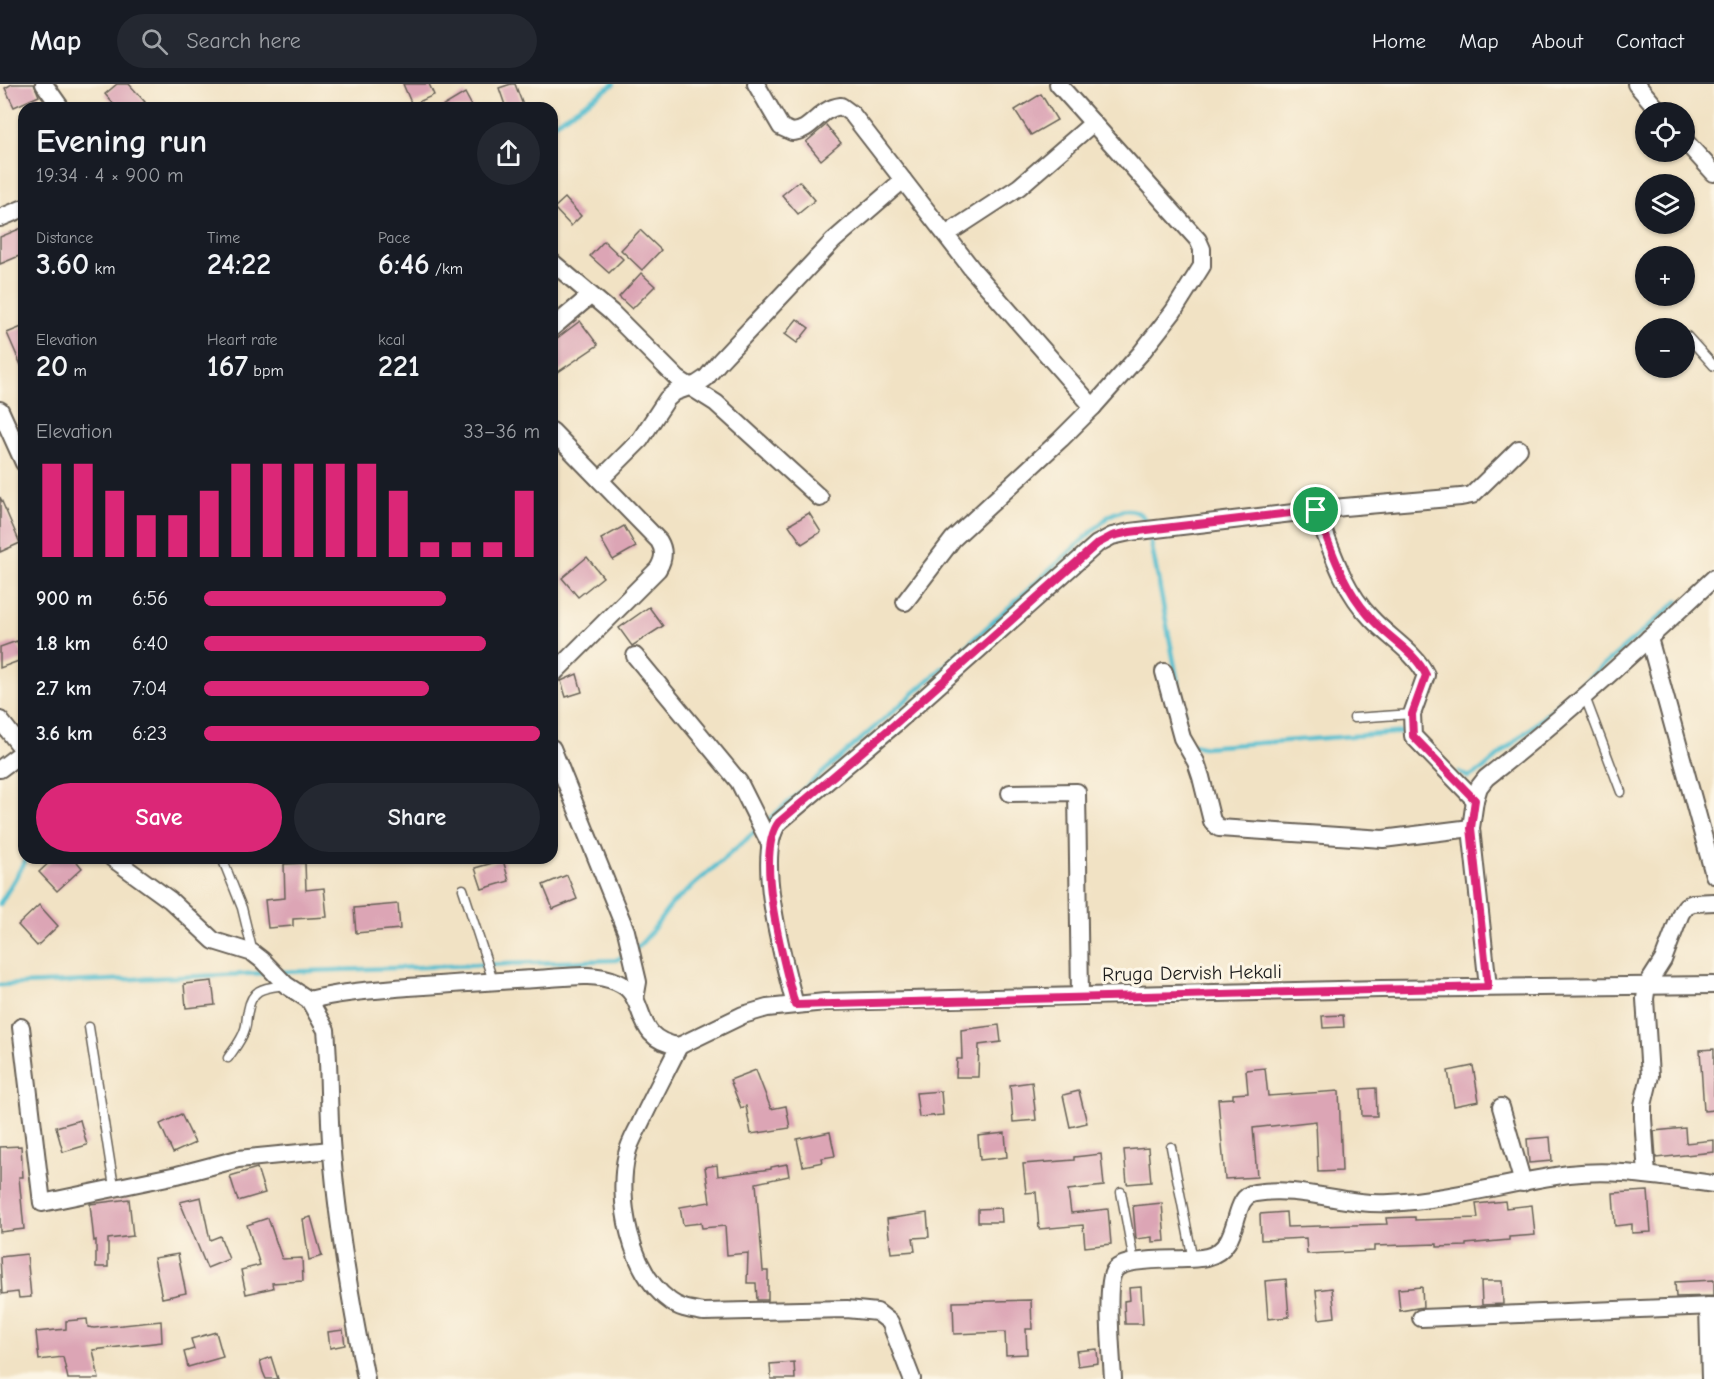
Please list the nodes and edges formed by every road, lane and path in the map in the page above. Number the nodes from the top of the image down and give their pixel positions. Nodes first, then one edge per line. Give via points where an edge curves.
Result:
1 (44, 84) edge
2 (756, 84) edge
3 (1058, 84) edge
4 (1636, 84) edge
5 (57, 102) edge
6 (1651, 102) edge
7 (1094, 123) junction
8 (1695, 152) edge
9 (1714, 173) edge
10 (903, 180) junction
11 (18, 210) edge
12 (0, 218) edge
13 (947, 234) junction
14 (558, 267) edge
15 (590, 296) junction
16 (558, 323) edge
17 (1695, 345) edge
18 (1714, 366) edge
19 (690, 387) junction
20 (1093, 408) junction
21 (0, 410) edge
22 (558, 436) edge
23 (1519, 449) dead end
24 (18, 450) edge
25 (600, 480) junction
26 (820, 498) dead end
27 (1316, 510) junction
28 (1714, 578) edge
29 (905, 602) dead end
30 (1649, 638) junction
31 (635, 656) dead end
32 (558, 669) edge
33 (1164, 672) dead end
34 (1585, 697) junction
35 (1354, 718) dead end
36 (0, 720) edge
37 (1412, 723) junction
38 (18, 743) edge
39 (18, 756) edge
40 (558, 763) edge
41 (0, 769) edge
42 (1621, 792) dead end
43 (1010, 793) dead end
44 (1475, 800) junction
45 (1471, 828) junction
46 (767, 839) junction
47 (120, 864) edge
48 (224, 864) edge
49 (1714, 875) edge
50 (463, 889) dead end
51 (1714, 902) edge
52 (257, 957) junction
53 (490, 974) junction
54 (283, 982) junction
55 (1647, 985) junction
56 (1714, 985) edge
57 (1488, 987) junction
58 (1080, 996) junction
59 (635, 999) junction
60 (309, 1000) junction
61 (795, 1005) junction
62 (21, 1027) dead end
63 (89, 1027) dead end
64 (679, 1046) junction
65 (228, 1058) dead end
66 (1501, 1107) dead end
67 (1171, 1147) dead end
68 (331, 1149) junction
69 (1647, 1175) junction
70 (1523, 1183) junction
71 (1714, 1184) edge
72 (114, 1187) junction
73 (1121, 1192) dead end
74 (1193, 1260) junction
75 (1134, 1262) junction
76 (1711, 1306) edge
77 (1421, 1318) dead end
78 (366, 1379) edge
79 (912, 1379) edge
80 (1113, 1379) edge
81 (1710, 1379) edge

1 - 5 street
2 - 10 street via 781,127 792,132 805,129 825,110 846,108
3 - 7 street
4 - 6 street
7 - 13 street via 1019,187
7 - 20 street via 1198,240 1203,256 1202,266 1173,312
8 - 9 street
10 - 13 street
10 - 19 street via 833,241 706,378
11 - 12 street
13 - 20 street via 972,269
14 - 15 street
15 - 16 street
15 - 19 street
17 - 18 lane
19 - 25 street via 666,399 640,440
19 - 26 street via 716,403
20 - 29 street via 953,539
21 - 24 street
22 - 25 street
23 - 27 street via 1472,495
25 - 32 street via 659,541 662,561
27 - 37 street via 1348,590 1426,675
27 - 46 street via 1130,532 1097,544 779,822
28 - 30 street
30 - 34 street
30 - 49 street
31 - 46 street via 738,782
33 - 45 street via 1182,738 1196,762 1212,821 1219,828 1383,839
34 - 42 lane
34 - 44 street via 1486,778
35 - 37 lane
36 - 38 street
37 - 44 street
39 - 41 street
40 - 59 street via 626,931 638,982
43 - 58 street via 1077,792
44 - 45 street
45 - 57 street
46 - 61 street via 771,892
47 - 52 street via 170,900 214,941
48 - 52 lane
50 - 53 lane
51 - 55 street via 1694,903 1680,913 1663,960
52 - 54 street
53 - 59 street via 596,976 621,983
53 - 60 street via 336,993
54 - 60 street
54 - 65 lane via 255,993 245,1029
55 - 56 street, Rruga Dervish Hekali
55 - 57 street, Rruga Dervish Hekali
55 - 69 street via 1650,1076 1643,1105
57 - 58 street, Rruga Dervish Hekali
58 - 61 street, Rruga Dervish Hekali
59 - 64 street via 654,1038
60 - 68 street via 326,1030
61 - 64 street, Rruga Dervish Hekali via 743,1015
62 - 72 street via 42,1203
63 - 72 lane
64 - 79 street via 627,1151 622,1178 629,1237 639,1262 657,1288 687,1310 704,1312 877,1312 890,1322
66 - 70 street
67 - 74 lane
68 - 72 street via 238,1159
68 - 78 street via 348,1282
69 - 70 street via 1571,1174
69 - 71 street
70 - 74 street via 1389,1203 1363,1203 1299,1191 1254,1193 1246,1196 1231,1239 1222,1250
73 - 75 lane
74 - 75 street
75 - 80 street via 1112,1273
76 - 77 street
76 - 81 street

